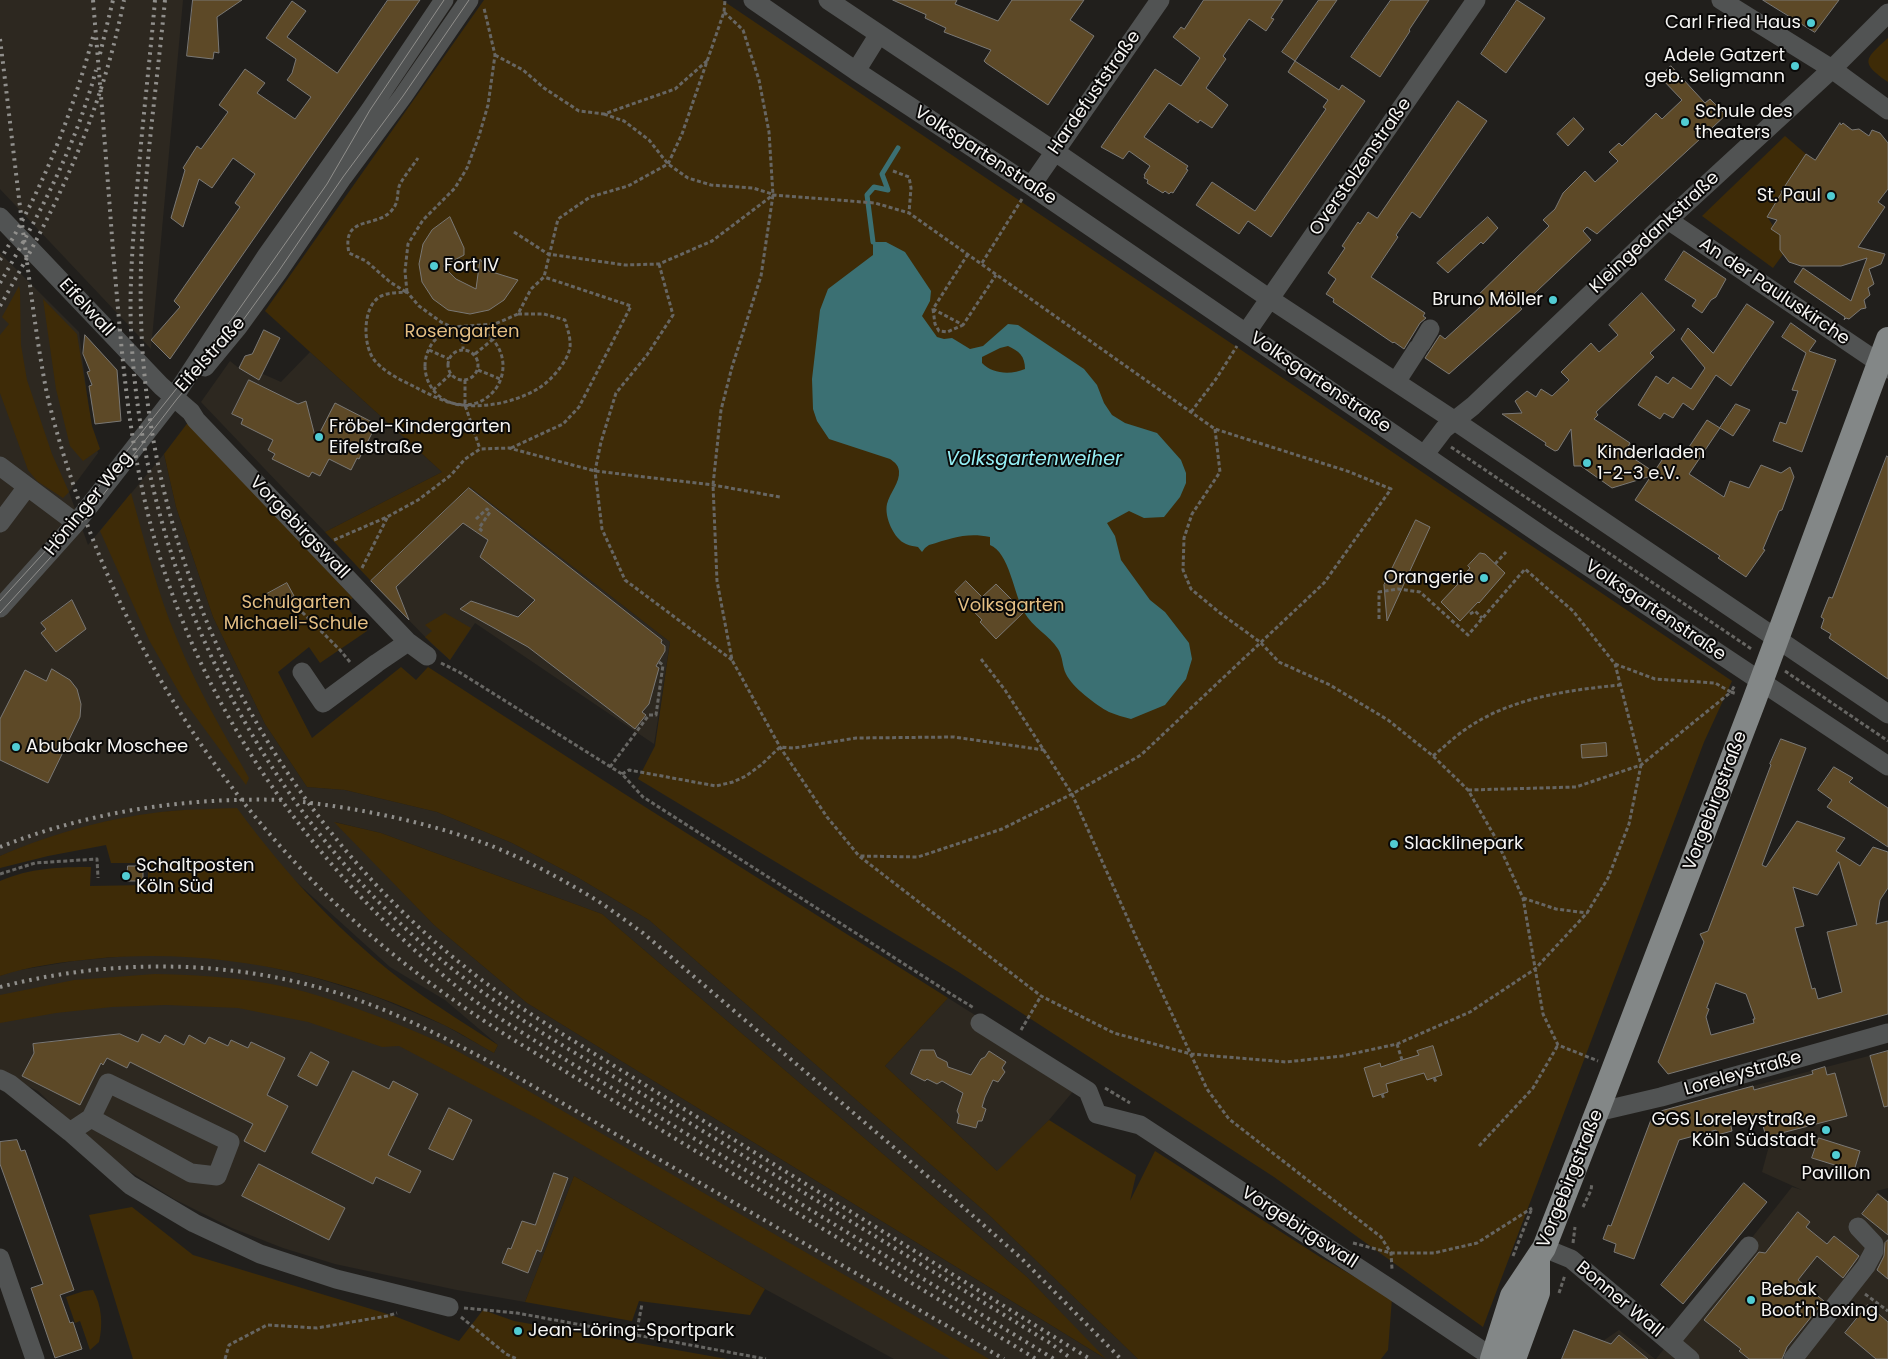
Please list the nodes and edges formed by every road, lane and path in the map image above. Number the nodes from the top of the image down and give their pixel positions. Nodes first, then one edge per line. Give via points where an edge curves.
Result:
1 (444, 0) edge
2 (470, 0) edge
3 (481, 0) edge
4 (725, 0) edge
5 (753, 0) edge
6 (828, 0) edge
7 (1160, 0) edge
8 (1476, 0) edge
9 (1721, 0) edge
10 (724, 12) junction
11 (1888, 14) edge
12 (879, 34) junction
13 (495, 56) junction
14 (708, 59) junction
15 (1832, 70) junction
16 (856, 72) junction
17 (1888, 110) edge
18 (604, 114) junction
19 (1054, 151) junction
20 (418, 158) dead end
21 (668, 164) junction
22 (893, 171) dead end
23 (1031, 186) junction
24 (773, 194) junction
25 (909, 212) junction
26 (0, 217) edge
27 (1668, 220) junction
28 (514, 232) dead end
29 (548, 254) junction
30 (968, 254) junction
31 (659, 264) junction
32 (982, 264) junction
33 (996, 275) junction
34 (544, 276) junction
35 (407, 292) junction
36 (1270, 299) junction
37 (933, 309) junction
38 (518, 314) junction
39 (963, 325) junction
40 (463, 327) junction
41 (1246, 333) junction
42 (492, 340) junction
43 (1423, 340) dead end
44 (1888, 340) edge
45 (463, 349) junction
46 (429, 350) junction
47 (475, 354) junction
48 (449, 359) junction
49 (1884, 366) edge
50 (478, 370) junction
51 (451, 374) junction
52 (500, 379) junction
53 (465, 380) junction
54 (1396, 382) junction
55 (433, 390) junction
56 (174, 397) junction
57 (451, 403) junction
58 (465, 405) junction
59 (1190, 412) junction
60 (1455, 421) junction
61 (1215, 429) junction
62 (1436, 437) junction
63 (509, 448) junction
64 (480, 449) junction
65 (1424, 454) junction
66 (0, 466) edge
67 (595, 471) junction
68 (713, 485) junction
69 (27, 487) junction
70 (780, 497) dead end
71 (387, 517) junction
72 (476, 519) dead end
73 (0, 523) edge
74 (76, 523) junction
75 (483, 532) dead end
76 (318, 547) junction
77 (1506, 552) dead end
78 (1495, 564) dead end
79 (354, 586) junction
80 (294, 603) dead end
81 (0, 608) edge
82 (1470, 614) dead end
83 (1482, 618) junction
84 (1379, 620) dead end
85 (1776, 638) junction
86 (408, 642) junction
87 (1260, 642) junction
88 (427, 656) joint
89 (981, 659) dead end
90 (732, 660) junction
91 (659, 662) dead end
92 (377, 663) junction
93 (1615, 664) junction
94 (302, 672) dead end
95 (1756, 678) junction
96 (1620, 685) junction
97 (1731, 692) junction
98 (1888, 714) edge
99 (1888, 741) edge
100 (780, 747) junction
101 (1044, 750) junction
102 (1433, 756) junction
103 (1641, 765) junction
104 (1888, 766) edge
105 (610, 767) junction
106 (622, 774) junction
107 (1468, 790) junction
108 (1072, 794) junction
109 (859, 856) junction
110 (0, 874) edge
111 (98, 878) dead end
112 (1523, 898) junction
113 (1587, 913) junction
114 (1535, 969) junction
115 (1041, 996) junction
116 (978, 1016) joint
117 (1019, 1033) dead end
118 (1888, 1033) edge
119 (1397, 1044) junction
120 (1558, 1045) junction
121 (1191, 1054) junction
122 (1402, 1060) dead end
123 (1614, 1067) junction
124 (1434, 1078) dead end
125 (0, 1079) edge
126 (1436, 1082) dead end
127 (1101, 1085) dead end
128 (1134, 1106) dead end
129 (1597, 1112) junction
130 (91, 1118) junction
131 (70, 1132) junction
132 (1479, 1146) dead end
133 (1858, 1227) dead end
134 (1348, 1242) dead end
135 (1749, 1246) dead end
136 (1391, 1253) junction
137 (1541, 1254) junction
138 (0, 1258) edge
139 (1512, 1258) dead end
140 (1571, 1259) junction
141 (1392, 1290) junction
142 (1860, 1290) dead end
143 (1558, 1297) dead end
144 (430, 1302) junction
145 (642, 1304) dead end
146 (449, 1307) junction
147 (1888, 1311) edge
148 (636, 1335) junction
149 (1821, 1337) dead end
150 (1670, 1342) junction
151 (35, 1359) edge
152 (225, 1359) edge
153 (517, 1359) edge
154 (766, 1359) edge
155 (1500, 1359) edge
156 (1690, 1359) edge
157 (1793, 1359) edge
158 (1803, 1359) edge

1 - 56 street, Eifelstraße via 267,255
2 - 56 street, Eifelstraße via 238,327 207,365
3 - 13 path
4 - 10 path
5 - 16 street, Volksgartenstraße
6 - 12 street
7 - 19 street, Hardefuststraße
8 - 36 street, Overstolzenstraße
9 - 15 street via 1764,37
10 - 14 path
10 - 24 path via 744,30 759,80 769,132
11 - 15 street, Kleingedankstraße
12 - 16 street
12 - 19 street
13 - 18 path via 524,70 579,111
13 - 35 path via 488,106 467,168 454,188 423,220 408,244
14 - 18 path via 675,89
14 - 21 path
15 - 17 street
15 - 27 street, Kleingedankstraße
16 - 23 street, Volksgartenstraße
18 - 21 path via 624,121 649,140
19 - 23 street, Hardefuststraße
19 - 36 street
20 - 35 path via 399,186 399,196 391,212 381,219 356,226 349,233 347,243 349,253 366,261
21 - 24 path via 688,178 711,185 753,188
21 - 29 path via 628,186 590,197 558,219
22 - 25 path via 909,177
23 - 32 path
23 - 41 street, Volksgartenstraße
24 - 25 path via 875,203
24 - 31 path via 712,241
24 - 68 path via 760,276 721,410
25 - 30 path
26 - 56 street, Eifelwall
27 - 49 street, An der Pauluskirche
27 - 60 street, Kleingedankstraße
28 - 29 path
29 - 31 path via 625,265
29 - 34 path
30 - 32 path
30 - 37 path
31 - 67 path via 673,315 647,355 616,393
32 - 33 path
33 - 39 path
33 - 59 path
34 - 38 path via 532,289
34 - 63 path via 631,306 579,407 563,424
35 - 40 path via 419,306 441,322
35 - 57 path via 378,298 369,308 367,342 374,360 392,376
36 - 41 street, Overstolzenstraße
36 - 54 street
37 - 39 path
37 - 39 path via 939,330 950,331
38 - 40 path via 495,324
38 - 58 path via 544,314 565,320 571,344 565,361 543,386 525,397 500,404
40 - 42 path via 478,330
40 - 45 path
40 - 46 path via 441,334
41 - 59 path
41 - 65 street, Volksgartenstraße
42 - 47 path
42 - 52 path via 502,359
43 - 54 street
44 - 49 main road, Vorgebirgstraße
45 - 47 path
45 - 48 path via 453,353
46 - 48 path
46 - 55 path via 424,365
47 - 50 path
48 - 51 path
49 - 85 main road, Vorgebirgstraße
50 - 52 path
50 - 53 path via 472,378
51 - 53 path
51 - 55 path
52 - 58 path via 490,395
53 - 58 path
54 - 60 street
55 - 57 path
56 - 74 street, Höninger Weg
56 - 76 street, Vorgebirgswall
57 - 58 path
58 - 64 path
59 - 61 path
60 - 62 street, Kleingedankstraße
60 - 85 street
61 - 87 path via 1220,472 1192,514 1184,538 1183,570 1191,589
61 - 87 path via 1350,472 1391,489 1324,582
62 - 65 street, Kleingedankstraße
62 - 95 path
63 - 64 path
63 - 67 path
64 - 71 path via 418,500
65 - 95 street, Volksgartenstraße
66 - 69 street
67 - 68 path
67 - 90 path via 602,529 625,580
68 - 70 path
68 - 90 path via 717,581
69 - 73 street
69 - 74 street
71 - 76 path
71 - 79 path
72 - 75 path via 486,509 490,512 479,528
74 - 81 street, Höninger Weg
76 - 79 street, Vorgebirgswall
77 - 78 path
79 - 86 street, Vorgebirgswall
80 - 92 path via 351,663 358,660
82 - 83 path via 1475,611
83 - 84 path via 1468,635 1420,592 1398,589 1378,592
83 - 93 path via 1525,569 1573,612
85 - 95 main road, Vorgebirgstraße
85 - 98 street
86 - 88 street, Vorgebirgswall
86 - 92 street
87 - 102 path via 1279,662 1338,690 1388,720
87 - 108 path via 1142,755
88 - 105 path via 459,672
89 - 101 path
90 - 100 path
91 - 105 path via 663,665 656,715 649,715
92 - 94 street via 323,703
93 - 96 path
93 - 97 path via 1654,680 1714,683
95 - 97 path
95 - 97 path
95 - 99 path
95 - 104 street, Volksgartenstraße
95 - 123 main road, Vorgebirgstraße
96 - 102 path via 1538,697 1504,708 1466,728
96 - 103 path
97 - 103 path
100 - 101 path via 794,748 856,738 954,737
100 - 106 path via 746,776 716,786 629,770
100 - 109 path via 827,817
101 - 108 path
102 - 107 path
103 - 107 path via 1576,787
103 - 113 path via 1629,824 1608,878
105 - 106 path
106 - 116 path via 643,797 950,994
107 - 112 path via 1495,837
108 - 109 path via 1002,829 918,857
108 - 121 path
109 - 115 path
110 - 111 path via 34,863 97,859
112 - 113 path via 1556,909
112 - 114 path
113 - 114 path
114 - 119 path via 1470,1012
114 - 120 path via 1543,1014
115 - 117 path
115 - 121 path via 1114,1034
116 - 141 street, Vorgebirgswall via 1088,1090 1097,1114 1140,1125
118 - 129 street, Loreleystraße
119 - 121 path via 1342,1056 1286,1062
119 - 122 path
120 - 123 path
120 - 132 path via 1533,1088
121 - 136 path via 1207,1088 1229,1119 1381,1237
123 - 129 main road, Vorgebirgstraße
124 - 126 path
125 - 131 street
127 - 128 path
129 - 137 main road, Vorgebirgstraße
130 - 130 street via 191,1172 218,1176 230,1142 108,1083
130 - 131 street
131 - 144 street via 130,1185 194,1223 260,1254 336,1279
133 - 157 street via 1874,1244 1874,1252
134 - 136 path
135 - 150 street
136 - 139 path via 1434,1253 1477,1243 1532,1208
136 - 141 path
137 - 140 street, Bonner Wall
137 - 155 main road, Vorgebirgstraße via 1512,1296
138 - 151 street
140 - 143 path
140 - 150 street, Bonner Wall
141 - 155 street, Vorgebirgswall
142 - 147 path
144 - 146 street
144 - 152 path via 387,1316 317,1328 267,1325 229,1345
145 - 148 path
146 - 148 path via 517,1313
146 - 153 path via 506,1354
148 - 154 path
149 - 158 street
150 - 156 street, Bonner Wall

